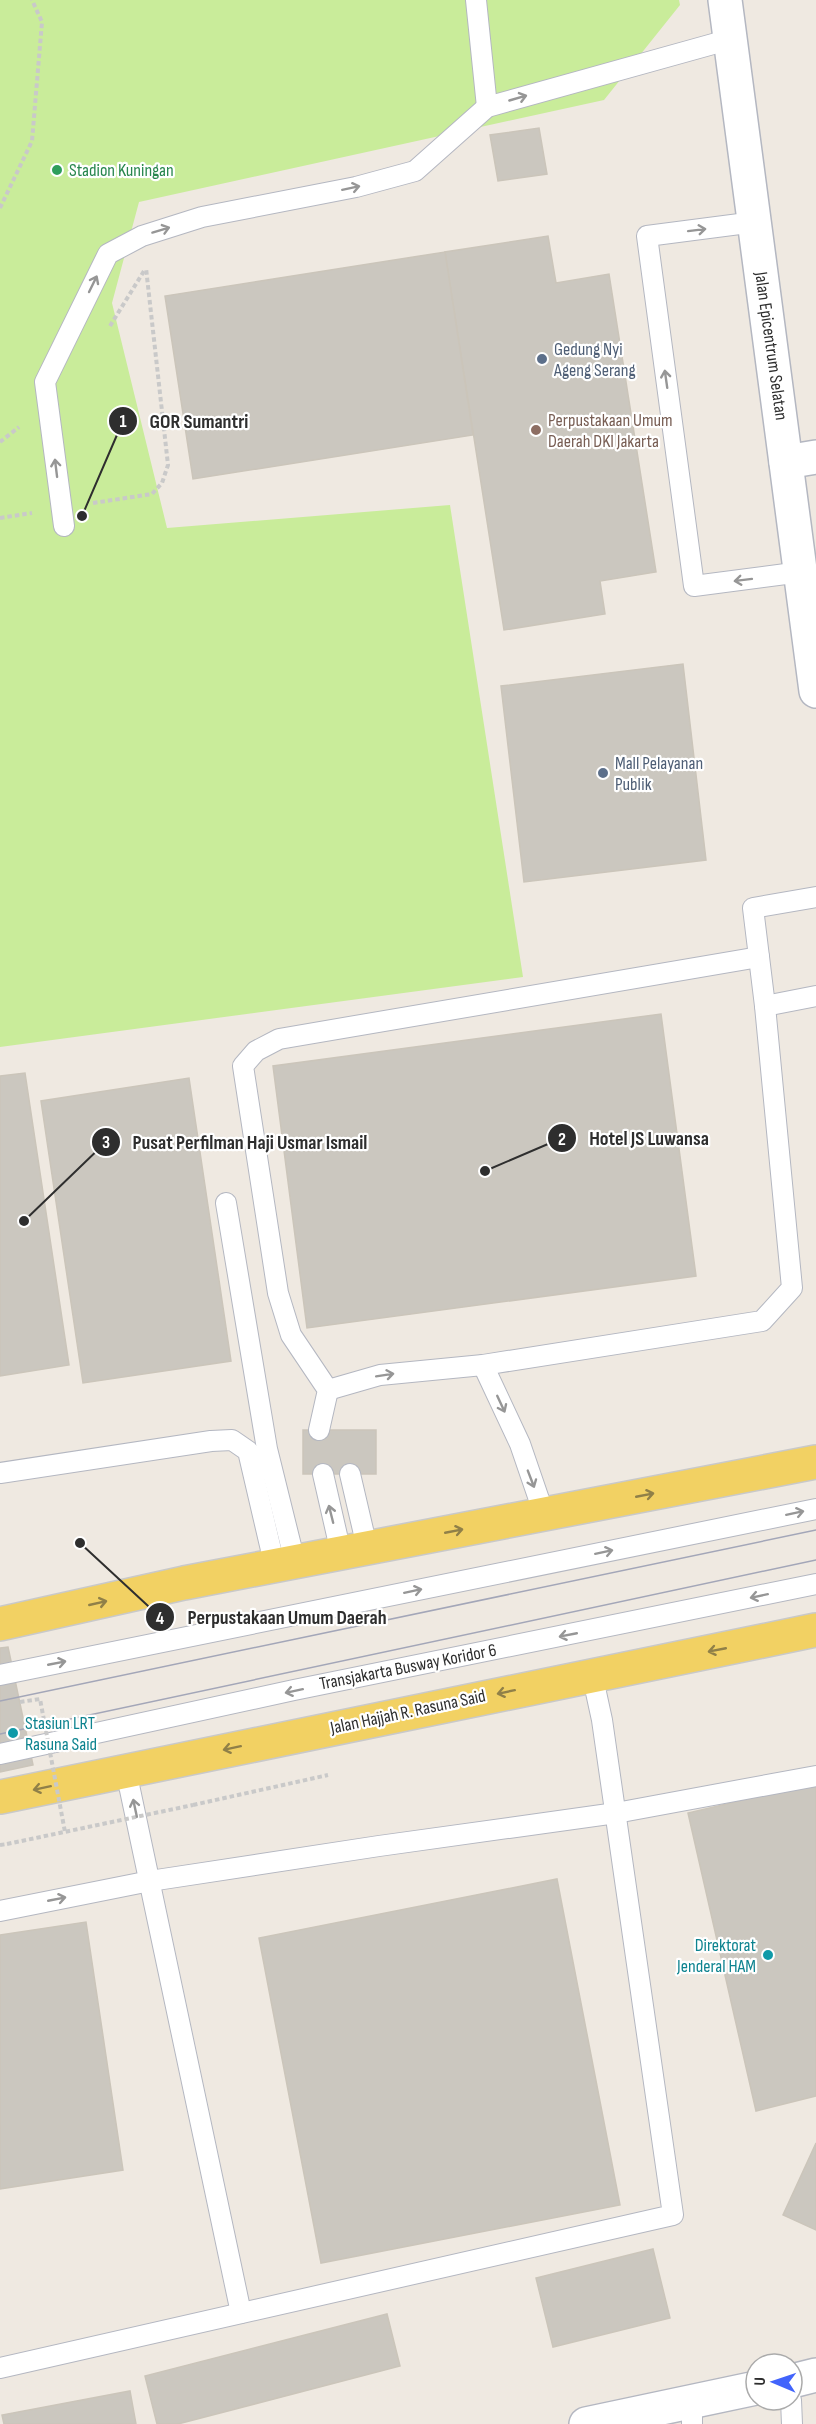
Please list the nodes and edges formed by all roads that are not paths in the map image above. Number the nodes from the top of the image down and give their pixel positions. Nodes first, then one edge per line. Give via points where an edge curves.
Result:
1 (476, 0) edge
2 (725, 0) edge
3 (730, 39) junction
4 (487, 106) junction
5 (755, 222) junction
6 (801, 459) edge
7 (63, 517) road end
8 (801, 572) junction
9 (816, 692) edge
10 (816, 897) edge
11 (759, 957) junction
12 (816, 996) edge
13 (765, 1006) junction
14 (226, 1203) dead end
15 (483, 1365) junction
16 (328, 1390) junction
17 (320, 1430) dead end
18 (816, 1462) edge
19 (0, 1473) edge
20 (323, 1474) dead end
21 (350, 1474) dead end
22 (816, 1509) edge
23 (544, 1514) junction
24 (354, 1550) junction
25 (285, 1564) junction
26 (816, 1584) edge
27 (0, 1624) edge
28 (816, 1630) edge
29 (592, 1674) junction
30 (0, 1675) edge
31 (0, 1754) edge
32 (126, 1771) junction
33 (816, 1776) edge
34 (0, 1797) edge
35 (616, 1813) junction
36 (150, 1881) junction
37 (0, 1911) edge
38 (241, 2313) junction
39 (0, 2368) edge
40 (744, 2392) edge
41 (692, 2412) edge
42 (625, 2420) edge
43 (586, 2424) edge

1 - 4 lane
2 - 3 street, Jalan Epicentrum Selatan
4 -> 3 lane
3 - 5 street, Jalan Epicentrum Selatan
7 -> 4 lane via 45,382 108,254 142,236 202,217 356,187 415,171
5 - 6 street, Jalan Epicentrum Selatan
8 -> 5 lane via 694,586 646,236
6 - 8 street, Jalan Epicentrum Selatan
8 - 9 street, Jalan Epicentrum Selatan
10 - 11 lane via 753,908
11 - 13 lane
11 - 16 lane via 279,1040 256,1051 243,1066 278,1293 291,1335
12 - 13 lane
13 - 15 lane via 792,1288 762,1321
14 - 25 lane
16 -> 15 lane via 380,1375
15 -> 23 lane via 520,1444
16 - 17 lane
23 -> 18 main road
19 - 25 lane via 232,1440 248,1451
24 -> 20 lane
21 - 24 lane
30 -> 22 lane
24 -> 23 main road
24 - 25 main road
27 -> 25 main road
26 -> 31 lane, Transjakarta Busway Koridor 6
28 -> 29 main road, Jalan Hajjah R. Rasuna Said
29 -> 32 main road, Jalan Hajjah R. Rasuna Said
29 - 35 lane
32 -> 34 main road, Jalan Hajjah R. Rasuna Said
36 -> 32 lane
33 - 35 lane
35 - 36 lane
35 - 38 lane via 674,2216
37 -> 36 lane
36 - 38 lane
38 - 39 lane
40 - 41 street
41 - 42 street
42 - 43 street

